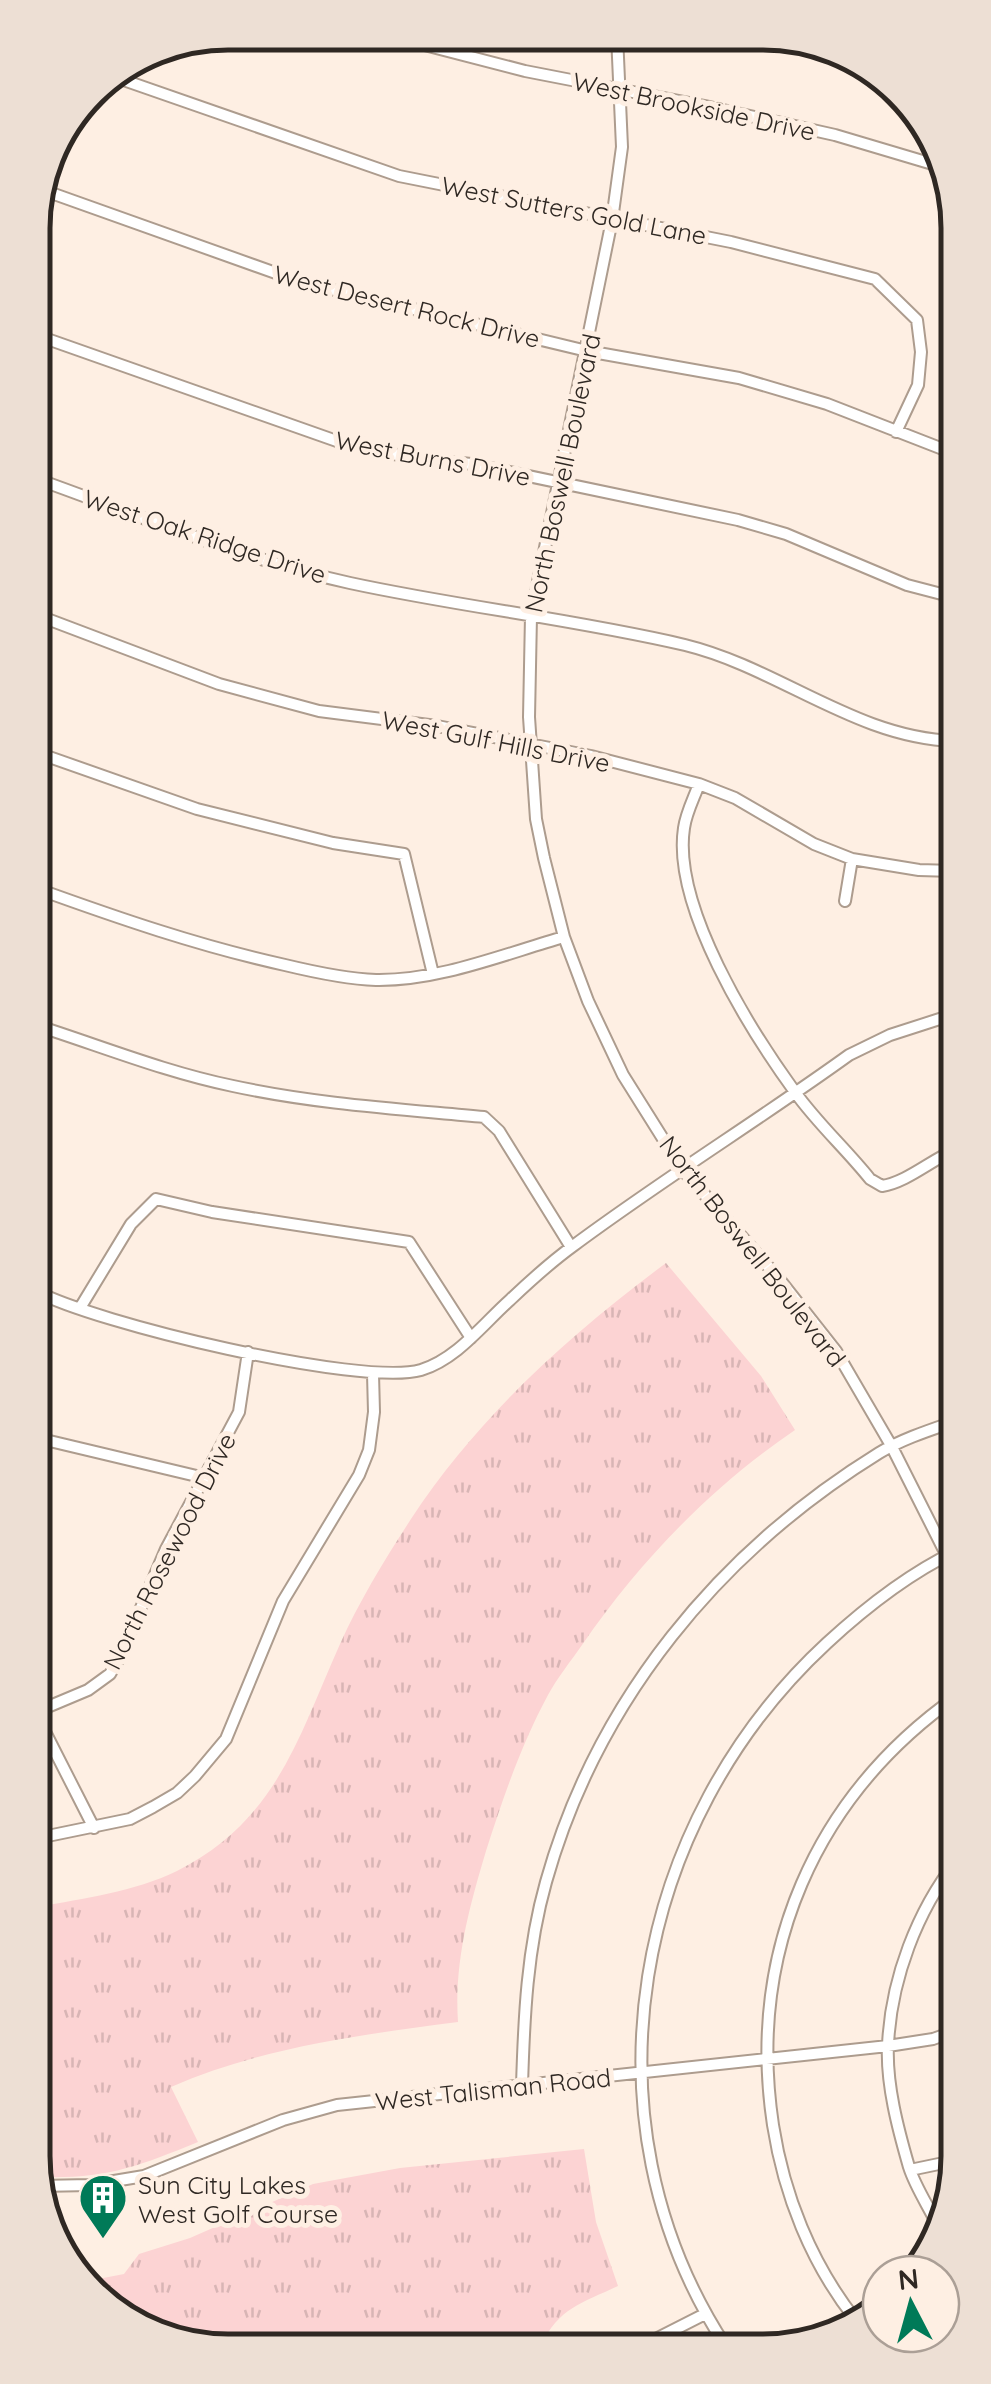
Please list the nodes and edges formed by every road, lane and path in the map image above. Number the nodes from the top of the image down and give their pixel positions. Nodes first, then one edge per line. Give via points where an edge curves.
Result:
1 (444, 50) edge
2 (618, 50) edge
3 (127, 81) edge
4 (620, 90) junction
5 (928, 163) edge
6 (54, 195) edge
7 (612, 220) junction
8 (50, 340) edge
9 (588, 351) junction
10 (896, 432) junction
11 (941, 448) edge
12 (558, 483) junction
13 (50, 484) edge
14 (941, 593) edge
15 (531, 616) junction
16 (50, 620) edge
17 (941, 739) edge
18 (531, 746) junction
19 (50, 758) edge
20 (700, 784) junction
21 (852, 859) junction
22 (941, 871) edge
23 (50, 893) edge
24 (846, 902) dead end
25 (564, 937) junction
26 (432, 974) junction
27 (941, 1018) edge
28 (50, 1030) edge
29 (796, 1094) junction
30 (941, 1156) edge
31 (682, 1169) junction
32 (572, 1247) junction
33 (50, 1296) edge
34 (80, 1308) junction
35 (471, 1338) junction
36 (248, 1352) junction
37 (373, 1374) junction
38 (941, 1426) edge
39 (50, 1441) edge
40 (892, 1446) junction
41 (206, 1478) junction
42 (941, 1533) edge
43 (941, 1559) edge
44 (50, 1709) edge
45 (941, 1709) edge
46 (50, 1739) edge
47 (94, 1828) junction
48 (50, 1836) edge
49 (941, 1881) edge
50 (941, 2036) edge
51 (888, 2046) junction
52 (766, 2060) junction
53 (640, 2074) junction
54 (522, 2086) junction
55 (941, 2164) edge
56 (910, 2170) junction
57 (53, 2186) edge
58 (931, 2212) edge
59 (850, 2311) edge
60 (705, 2314) junction
61 (666, 2334) edge
62 (718, 2334) edge

1 - 4 street, West Brookside Drive
2 - 4 street, North Boswell Boulevard
3 - 7 street, West Sutters Gold Lane via 399,176
4 - 5 street, West Brookside Drive via 835,135
4 - 7 street, North Boswell Boulevard via 622,147
6 - 9 street, West Desert Rock Drive via 301,282
7 - 9 street, North Boswell Boulevard
7 - 10 street, West Sutters Gold Lane via 875,278 917,320 918,385
8 - 12 street, West Burns Drive via 348,445
9 - 10 street, West Desert Rock Drive via 739,378
9 - 12 street, North Boswell Boulevard
10 - 11 street, West Desert Rock Drive
12 - 14 street, West Burns Drive via 738,520
12 - 15 street, North Boswell Boulevard
13 - 15 street, West Oak Ridge Drive via 276,564
15 - 17 street, West Oak Ridge Drive via 686,646 771,675 897,734
15 - 18 street, North Boswell Boulevard
16 - 18 street, West Gulf Hills Drive via 220,684 319,710
18 - 20 street, West Gulf Hills Drive
18 - 25 street, North Boswell Boulevard via 536,819
19 - 26 street via 197,810 404,854
20 - 21 street, West Gulf Hills Drive
20 - 29 street via 682,850 704,933 731,996
21 - 22 street, West Gulf Hills Drive
21 - 24 street
23 - 26 street via 149,929 308,970 377,980
25 - 26 street
25 - 31 street, North Boswell Boulevard via 623,1075
27 - 29 street via 849,1055
28 - 32 street via 232,1086 328,1103 484,1117 499,1130
29 - 30 street via 882,1186
29 - 31 street
31 - 32 street
31 - 40 street, North Boswell Boulevard via 836,1351
32 - 35 street
33 - 34 street
34 - 35 street via 131,1224 156,1199 409,1242
34 - 36 street
35 - 37 street via 423,1369
36 - 37 street
36 - 41 street, North Rosewood Drive via 239,1412
37 - 47 street via 369,1450 359,1475 283,1601 226,1739 176,1793 130,1819
38 - 40 street
39 - 41 street
40 - 42 street, North Boswell Boulevard
40 - 54 street via 758,1544 693,1608 622,1704 580,1784 545,1885 525,2002
41 - 44 street, North Rosewood Drive via 110,1674
43 - 53 street via 889,1590 828,1642 771,1701 704,1801 655,1935
45 - 52 street via 879,1763 809,1866 776,1959
46 - 47 street
47 - 48 street
49 - 51 street via 918,1918
50 - 51 street, West Talisman Road
51 - 52 street, West Talisman Road
51 - 56 street
52 - 53 street, West Talisman Road
52 - 59 street via 792,2204
53 - 54 street, West Talisman Road
53 - 60 street via 660,2200
54 - 57 street, West Talisman Road via 337,2105 144,2176
55 - 56 street
56 - 58 street
60 - 61 street
60 - 62 street

